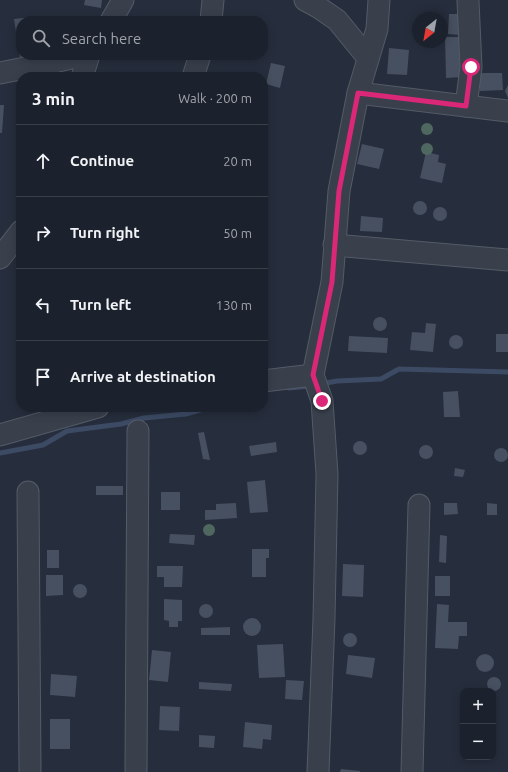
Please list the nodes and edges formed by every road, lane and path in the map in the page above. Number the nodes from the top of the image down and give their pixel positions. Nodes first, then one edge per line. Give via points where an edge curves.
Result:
1 (123, 0) edge
2 (212, 0) edge
3 (305, 0) edge
4 (379, 0) edge
5 (468, 0) edge
6 (114, 16) edge
7 (211, 16) edge
8 (368, 58) junction
9 (62, 60) edge
10 (87, 60) edge
11 (198, 60) edge
12 (84, 72) edge
13 (195, 72) edge
14 (0, 73) edge
15 (358, 93) junction
16 (466, 106) junction
17 (508, 111) edge
18 (16, 237) edge
19 (334, 245) junction
20 (0, 258) edge
21 (508, 260) edge
22 (313, 375) junction
23 (268, 380) edge
24 (80, 412) edge
25 (138, 432) dead end
26 (0, 435) edge
27 (28, 492) dead end
28 (419, 505) dead end
29 (30, 772) edge
30 (136, 772) edge
31 (318, 772) edge
32 (412, 772) edge

1 - 6 street
2 - 7 street
3 - 8 street via 337,20
4 - 8 street via 377,29
5 - 16 street via 471,67
8 - 15 street
9 - 14 street
10 - 12 street
11 - 13 street
15 - 16 street
15 - 19 street via 339,191
16 - 17 street
18 - 20 street
19 - 21 street
19 - 22 street via 332,282
22 - 23 street
22 - 31 street via 322,401 328,474
24 - 26 street
25 - 30 street
27 - 29 street
28 - 32 street

